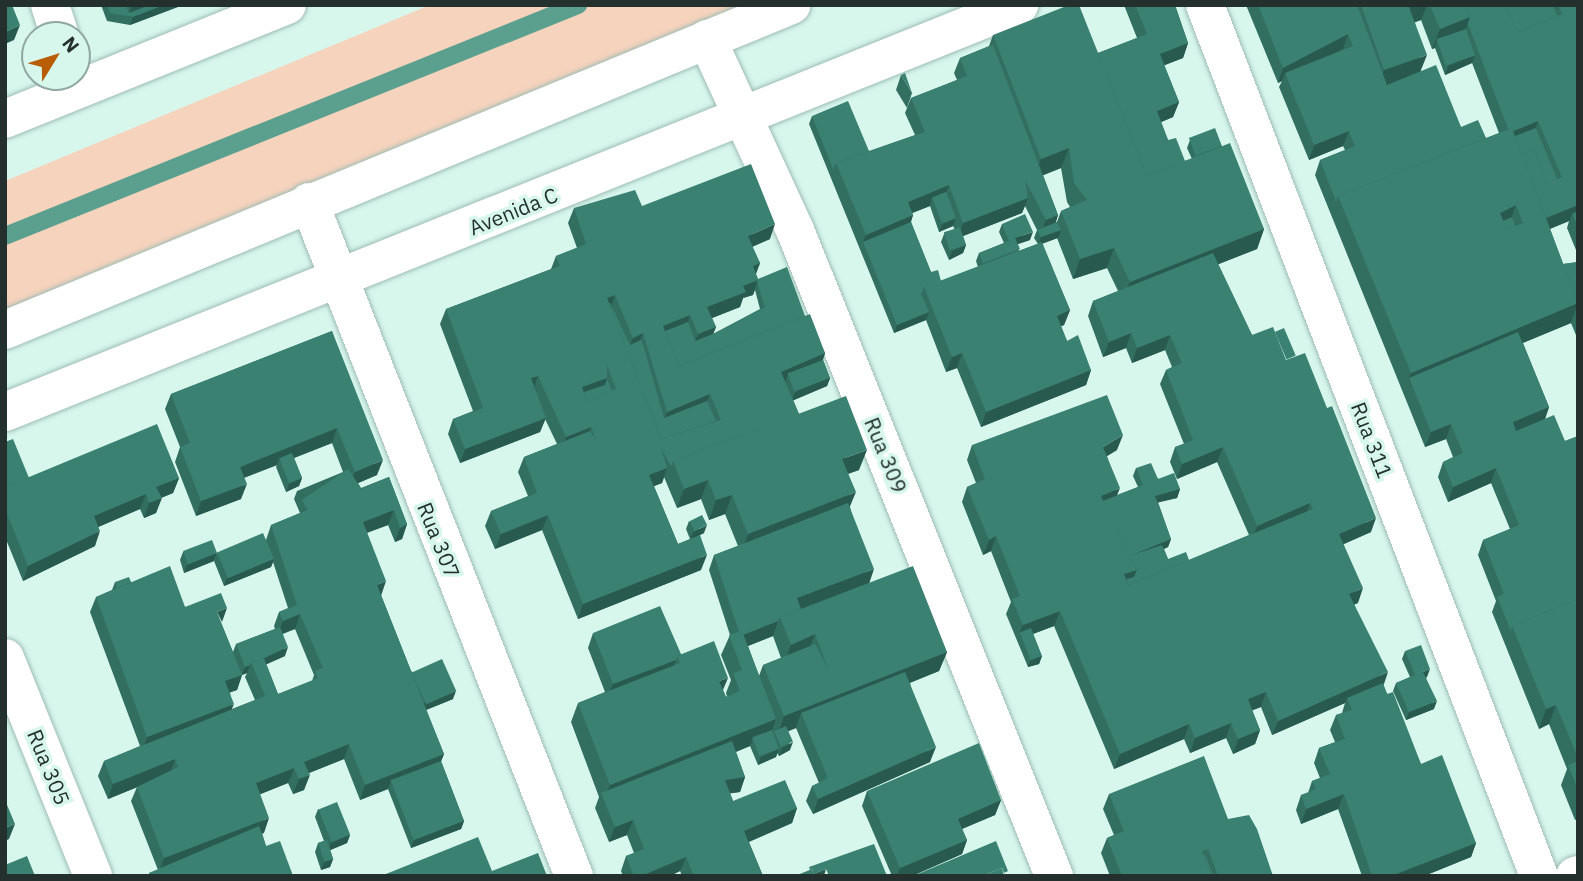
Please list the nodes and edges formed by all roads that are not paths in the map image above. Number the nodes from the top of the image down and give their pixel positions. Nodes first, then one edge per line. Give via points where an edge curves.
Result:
1 (287, 5) edge
2 (791, 5) edge
3 (1019, 5) edge
4 (1205, 5) edge
5 (707, 39) junction
6 (91, 78) edge
7 (61, 91) edge
8 (745, 117) junction
9 (5, 119) edge
10 (309, 202) junction
11 (337, 283) junction
12 (5, 330) edge
13 (5, 412) edge
14 (5, 658) edge
15 (93, 876) edge
16 (574, 876) edge
17 (1054, 876) edge
18 (1539, 876) edge

1 - 6 street
2 - 5 street
3 - 8 street, Avenida C
4 - 18 street, Rua 311
5 - 8 street, Rua 309
5 - 10 street
7 - 9 street
8 - 11 street, Avenida C
8 - 17 street, Rua 309
10 - 11 street, Rua 307
10 - 12 street
11 - 13 street, Avenida C
11 - 16 street, Rua 307
14 - 15 street, Rua 305

